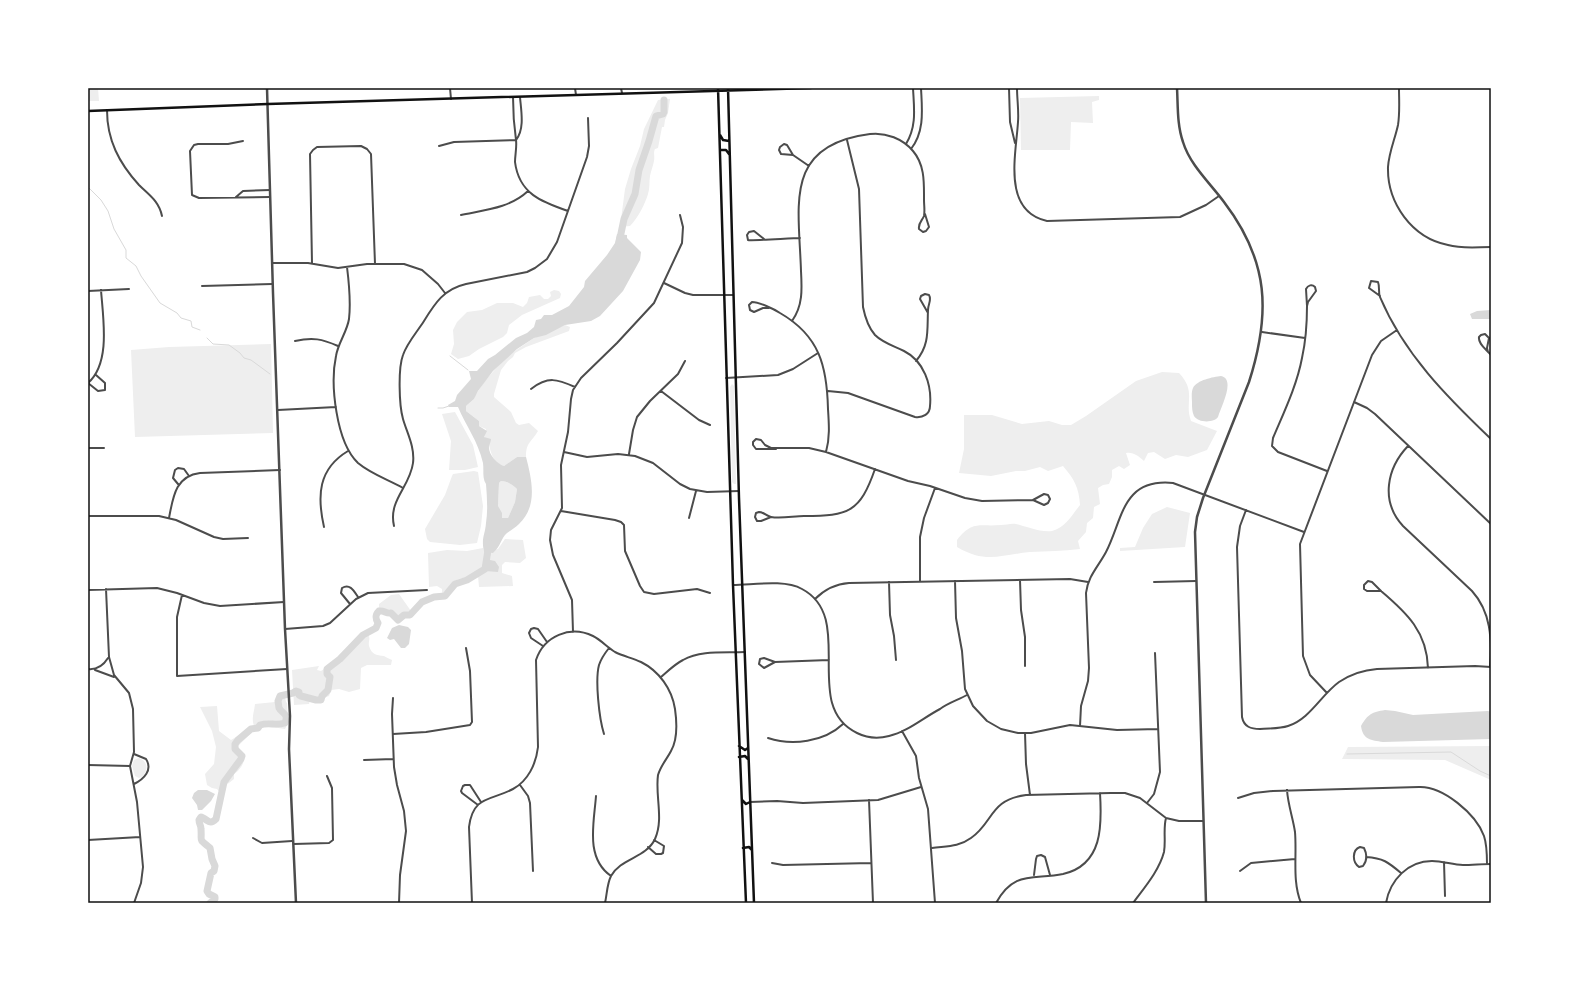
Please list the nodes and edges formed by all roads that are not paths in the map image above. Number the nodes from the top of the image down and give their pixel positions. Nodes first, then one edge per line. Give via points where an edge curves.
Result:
1 (267, 88) edge
2 (450, 88) edge
3 (575, 88) edge
4 (621, 88) edge
5 (811, 88) edge
6 (913, 88) edge
7 (921, 88) edge
8 (1009, 88) edge
9 (1017, 88) edge
10 (1177, 88) edge
11 (1399, 88) edge
12 (718, 89) edge
13 (728, 89) edge
14 (622, 93) junction
15 (576, 95) junction
16 (513, 97) junction
17 (520, 97) junction
18 (451, 99) junction
19 (268, 104) junction
20 (107, 110) junction
21 (88, 111) edge
22 (588, 118) dead end
23 (720, 135) junction
24 (516, 140) junction
25 (847, 140) junction
26 (243, 141) dead end
27 (729, 141) junction
28 (906, 144) junction
29 (439, 146) dead end
30 (1015, 146) junction
31 (911, 148) junction
32 (720, 150) junction
33 (730, 154) junction
34 (793, 155) junction
35 (809, 166) junction
36 (270, 190) junction
37 (528, 191) junction
38 (1219, 195) junction
39 (236, 197) junction
40 (270, 197) junction
41 (568, 211) junction
42 (925, 214) junction
43 (461, 215) dead end
44 (680, 215) dead end
45 (162, 216) dead end
46 (800, 238) junction
47 (764, 239) junction
48 (1491, 246) edge
49 (272, 263) junction
50 (312, 263) junction
51 (375, 264) junction
52 (346, 267) junction
53 (664, 283) junction
54 (272, 284) junction
55 (202, 286) dead end
56 (129, 289) dead end
57 (101, 290) junction
58 (88, 291) edge
59 (445, 292) junction
60 (724, 295) junction
61 (733, 295) junction
62 (1380, 296) junction
63 (1307, 306) junction
64 (769, 308) junction
65 (928, 313) junction
66 (792, 321) junction
67 (1397, 330) junction
68 (1262, 332) junction
69 (1305, 338) junction
70 (295, 341) dead end
71 (338, 346) junction
72 (1488, 352) junction
73 (818, 353) junction
74 (1491, 355) edge
75 (685, 361) dead end
76 (916, 361) junction
77 (96, 374) junction
78 (726, 378) junction
79 (736, 378) junction
80 (88, 383) edge
81 (575, 387) junction
82 (531, 389) dead end
83 (661, 391) junction
84 (828, 391) junction
85 (1354, 402) junction
86 (336, 407) junction
87 (278, 410) junction
88 (710, 425) dead end
89 (1491, 438) edge
90 (1408, 446) junction
91 (88, 448) edge
92 (104, 448) dead end
93 (776, 449) junction
94 (349, 451) junction
95 (564, 452) junction
96 (826, 452) junction
97 (629, 454) junction
98 (875, 469) junction
99 (280, 470) junction
100 (1327, 471) junction
101 (189, 476) junction
102 (179, 484) junction
103 (404, 488) junction
104 (935, 488) junction
105 (696, 491) junction
106 (730, 491) junction
107 (739, 491) junction
108 (1205, 494) junction
109 (1033, 500) junction
110 (1246, 510) junction
111 (561, 512) junction
112 (88, 516) edge
113 (771, 517) junction
114 (169, 518) junction
115 (689, 518) dead end
116 (1491, 524) edge
117 (394, 526) dead end
118 (324, 527) dead end
119 (1304, 532) junction
120 (248, 538) dead end
121 (1020, 580) junction
122 (955, 581) junction
123 (1196, 581) junction
124 (889, 582) junction
125 (920, 582) junction
126 (1088, 582) junction
127 (1154, 582) dead end
128 (733, 585) junction
129 (742, 585) junction
130 (106, 589) junction
131 (88, 590) edge
132 (427, 590) dead end
133 (1381, 591) junction
134 (710, 593) dead end
135 (182, 595) junction
136 (358, 597) junction
137 (815, 599) junction
138 (284, 602) junction
139 (350, 604) junction
140 (285, 629) junction
141 (573, 632) junction
142 (547, 642) junction
143 (543, 646) junction
144 (466, 648) dead end
145 (609, 648) junction
146 (735, 652) junction
147 (745, 652) junction
148 (1154, 653) dead end
149 (109, 657) junction
150 (829, 660) junction
151 (896, 660) dead end
152 (775, 662) junction
153 (1026, 666) dead end
154 (1490, 667) edge
155 (1428, 668) junction
156 (88, 669) edge
157 (287, 669) junction
158 (95, 670) junction
159 (661, 677) junction
160 (116, 678) junction
161 (1327, 692) junction
162 (967, 695) junction
163 (393, 698) dead end
164 (844, 724) junction
165 (1080, 726) junction
166 (1158, 729) junction
167 (902, 731) junction
168 (1025, 733) junction
169 (393, 734) junction
170 (604, 734) dead end
171 (768, 738) dead end
172 (739, 746) junction
173 (748, 748) junction
174 (134, 754) junction
175 (739, 757) junction
176 (394, 759) junction
177 (364, 760) dead end
178 (749, 760) junction
179 (88, 765) edge
180 (130, 766) junction
181 (327, 776) dead end
182 (134, 784) junction
183 (520, 785) junction
184 (922, 787) junction
185 (1287, 790) junction
186 (1100, 793) junction
187 (1030, 795) junction
188 (596, 796) dead end
189 (1238, 798) dead end
190 (741, 800) junction
191 (869, 800) junction
192 (481, 802) junction
193 (750, 802) junction
194 (1147, 804) junction
195 (478, 805) junction
196 (1166, 818) junction
197 (1203, 821) junction
198 (140, 837) junction
199 (253, 838) dead end
200 (88, 840) edge
201 (654, 840) junction
202 (292, 843) junction
203 (648, 848) junction
204 (743, 848) junction
205 (932, 848) junction
206 (752, 851) junction
207 (1366, 857) junction
208 (1295, 859) junction
209 (1444, 862) junction
210 (772, 863) dead end
211 (871, 863) junction
212 (1487, 864) junction
213 (1491, 864) edge
214 (533, 871) dead end
215 (1240, 871) dead end
216 (1401, 873) junction
217 (1050, 875) junction
218 (611, 876) junction
219 (1034, 876) junction
220 (1445, 896) dead end
221 (134, 903) edge
222 (296, 903) edge
223 (399, 903) edge
224 (472, 903) edge
225 (605, 903) edge
226 (746, 903) edge
227 (754, 903) edge
228 (873, 903) edge
229 (935, 903) edge
230 (996, 903) edge
231 (1133, 903) edge
232 (1206, 903) edge
233 (1301, 903) edge
234 (1386, 903) edge

1 - 19 street
2 - 18 street
3 - 15 street
4 - 14 street
5 - 13 main road
6 - 28 street via 914,123
7 - 31 street via 922,124 918,138
8 - 30 street via 1010,122
9 - 30 street via 1018,122
10 - 38 street via 1178,125 1183,144 1191,159
11 - 48 street via 1398,126 1388,167 1390,187 1398,209 1413,227 1438,242 1457,247
12 - 13 main road
12 - 14 main road
12 - 23 main road
13 - 27 main road
14 - 15 main road
15 - 17 main road
16 - 17 main road
16 - 18 main road
16 - 24 street
17 - 24 street via 521,130
18 - 19 main road
19 - 20 main road
19 - 36 street
20 - 21 main road
20 - 45 street via 109,134 116,152 134,178 157,201
22 - 41 street via 587,157
23 - 27 main road via 723,140
23 - 32 main road
24 - 29 street via 454,142
24 - 37 street via 516,168
25 - 28 street via 876,133 890,135
25 - 35 street via 826,148
25 - 76 street via 859,185 865,317 878,338 904,351
26 - 39 street via 198,144 190,151 193,197
27 - 33 main road
28 - 31 street
30 - 38 street via 1018,198 1027,212 1043,220 1180,217 1206,205
31 - 42 street via 922,170
32 - 33 main road
32 - 60 main road
33 - 61 main road
34 - 34 street via 784,144 780,147 781,154
34 - 35 street
35 - 46 street via 802,178 799,193
36 - 39 street via 243,191
36 - 40 street
37 - 41 street via 542,201
37 - 43 street via 508,204
38 - 68 street via 1242,228 1256,261 1263,297
39 - 40 street
40 - 49 street
41 - 59 street via 557,242 540,265 530,271 460,285
42 - 42 street via 928,227 923,232 918,226
44 - 53 street via 683,227 682,243
46 - 47 street
46 - 66 street via 801,299
47 - 47 street via 750,241 747,235 754,231
49 - 50 street
49 - 54 street
50 - 51 street via 310,154 315,148 359,145 367,149 371,157
50 - 52 street
51 - 52 street
51 - 59 street via 400,263 414,266 426,273
52 - 71 street via 349,318
53 - 60 street via 694,295
53 - 81 street via 649,309 584,374
54 - 55 street
54 - 87 street
56 - 57 street
57 - 58 street
57 - 77 street via 103,355
59 - 103 street via 407,346 401,361 401,410 414,461
60 - 61 street
60 - 78 main road
61 - 79 main road
62 - 62 street via 1379,284 1371,281 1369,288
62 - 67 street
63 - 63 street via 1316,291 1312,285 1306,289
63 - 69 street
64 - 64 street via 754,302 749,305 750,310 754,312
64 - 66 street
65 - 65 street via 931,298 924,294 920,299
65 - 76 street via 927,341
66 - 73 street via 808,336
67 - 85 street via 1376,348
67 - 89 street via 1435,384
68 - 69 street
68 - 108 street via 1249,382
69 - 100 street via 1295,383 1272,446 1278,452
70 - 71 street via 315,338
71 - 86 street via 334,367
72 - 72 street via 1479,341 1481,335 1485,334 1489,338
72 - 74 street
73 - 79 street via 778,375
73 - 84 street via 825,371
75 - 83 street via 678,374
76 - 84 street via 926,376 930,389 930,408 924,416 915,417 848,393
77 - 80 street
77 - 80 street via 105,383 105,390 98,391
78 - 79 street
78 - 106 main road
79 - 107 main road
81 - 82 street via 549,380
81 - 95 street via 570,403
83 - 88 street via 699,420
83 - 97 street via 635,421
84 - 96 street via 829,434
85 - 90 street via 1371,411
85 - 100 street
86 - 87 street
86 - 94 street
87 - 99 street
90 - 116 street
90 - 154 street via 1397,461 1391,476 1388,488 1391,507 1403,526 1482,603 1488,622
91 - 92 street
93 - 93 street via 767,447 759,439 753,442 756,449
93 - 96 street via 808,448
94 - 103 street via 363,466
94 - 118 street via 332,464 323,480 321,498
95 - 97 street via 587,457
95 - 111 street via 561,465
96 - 98 street
97 - 105 street via 653,463 680,484
98 - 104 street
98 - 113 street via 866,493 858,503 846,511 826,516
99 - 101 street via 200,473
99 - 138 street
100 - 119 street
101 - 102 street
101 - 102 street via 184,469 176,469 173,478
102 - 114 street
103 - 117 street via 393,509
104 - 109 street via 975,500
104 - 125 street via 920,537
105 - 106 street
105 - 115 street
106 - 107 street
106 - 128 main road
107 - 129 main road
108 - 110 street
108 - 123 street via 1195,532
108 - 126 street via 1164,482 1146,486 1136,492 1125,505 1106,551
109 - 109 street via 1044,494 1050,499 1044,505
110 - 119 street
110 - 161 street via 1238,532 1237,547 1242,717 1245,725 1259,729 1291,725 1306,715
111 - 134 street via 615,520 623,524 625,551 642,589 647,594 697,589
111 - 141 street via 552,530 550,544 572,600
112 - 114 street
113 - 113 street via 760,512 756,513 755,517 760,522
114 - 120 street via 214,537
119 - 161 street via 1299,550 1303,656 1310,675
121 - 122 street
121 - 126 street via 1070,579
121 - 153 street
122 - 125 street
122 - 162 street via 956,618
123 - 127 street
123 - 197 street
124 - 125 street
124 - 137 street via 844,583 828,588
124 - 151 street
126 - 165 street via 1088,675 1082,697
128 - 129 street
128 - 146 main road
129 - 137 street via 791,585 802,588
129 - 147 main road
130 - 131 street
130 - 135 street via 157,588
130 - 149 street
132 - 136 street via 372,592
133 - 133 street via 1370,581 1364,585 1367,591
133 - 155 street via 1408,616 1418,630 1426,649
135 - 138 street via 215,606
135 - 157 street via 177,617 177,676
136 - 139 street
136 - 139 street via 350,587 342,588 341,593
137 - 150 street via 826,621
138 - 140 street
139 - 140 street via 330,623 323,626
140 - 157 street
141 - 142 street via 562,633
141 - 145 street via 592,635
142 - 143 street
142 - 143 street via 538,629 531,630 531,638
143 - 183 street via 536,660 537,754 531,770
144 - 169 street via 470,671 470,725
145 - 159 street via 647,666
145 - 170 street via 601,661 598,673 600,719
146 - 147 street
146 - 159 street via 705,653 682,660
146 - 172 main road
147 - 173 main road
148 - 166 street
149 - 158 street
149 - 160 street
150 - 152 street
150 - 164 street via 831,701
152 - 152 street via 764,658 760,659 759,664 764,668
154 - 155 street
155 - 161 street via 1364,671 1344,679
156 - 158 street
157 - 202 street
158 - 160 street
159 - 201 street via 674,704 676,734 673,747 658,775 659,823
160 - 174 street via 132,700
162 - 167 street
162 - 168 street via 976,711 993,726 1010,732
163 - 169 street
164 - 167 street via 853,731 869,737 884,737
164 - 171 street via 832,733 813,740 777,741
165 - 166 street via 1117,730
165 - 168 street
166 - 194 street via 1160,772 1154,794
167 - 184 street via 916,756
168 - 187 street
169 - 176 street
172 - 173 main road via 743,749
172 - 175 main road
173 - 178 main road
174 - 180 street
174 - 182 street via 146,759 148,766 146,774
175 - 178 main road via 746,756
175 - 190 main road
176 - 177 street
176 - 223 street via 406,831
178 - 193 main road
179 - 180 street
180 - 182 street
181 - 202 street via 332,788 333,840 329,843
182 - 198 street
183 - 192 street
183 - 214 street via 530,803
184 - 191 street via 884,799
184 - 205 street via 928,808
185 - 189 street via 1254,793
185 - 208 street via 1294,832
185 - 212 street via 1432,788 1450,798 1478,824 1485,838
186 - 187 street
186 - 194 street via 1125,793 1140,798
186 - 217 street via 1100,831 1094,850 1084,863 1073,870
187 - 205 street via 1004,802 981,830 964,842
188 - 218 street via 593,821 595,857 601,868
190 - 193 main road via 746,804
190 - 204 main road
191 - 193 street
191 - 211 street
192 - 195 street
192 - 195 street via 470,785 465,784 462,793
193 - 206 main road
194 - 196 street
195 - 224 street via 471,817 469,828
196 - 197 street
196 - 231 street via 1162,858
197 - 232 street
198 - 200 street
198 - 221 street via 143,872
199 - 202 street via 262,842
201 - 203 street
201 - 203 street via 664,846 663,853 656,854
202 - 222 street
203 - 218 street via 622,864
204 - 206 main road via 749,847
204 - 226 main road
205 - 229 street
206 - 227 main road
207 - 207 street via 1364,848 1356,849 1356,865 1363,866
207 - 216 street via 1386,861
208 - 215 street via 1251,864
208 - 233 street via 1296,886
209 - 212 street via 1463,865
209 - 216 street via 1421,863
209 - 220 street
210 - 211 street
211 - 228 street
212 - 213 street
216 - 234 street via 1392,884
217 - 219 street
217 - 219 street via 1045,857 1039,855
218 - 225 street
219 - 230 street via 1012,884

